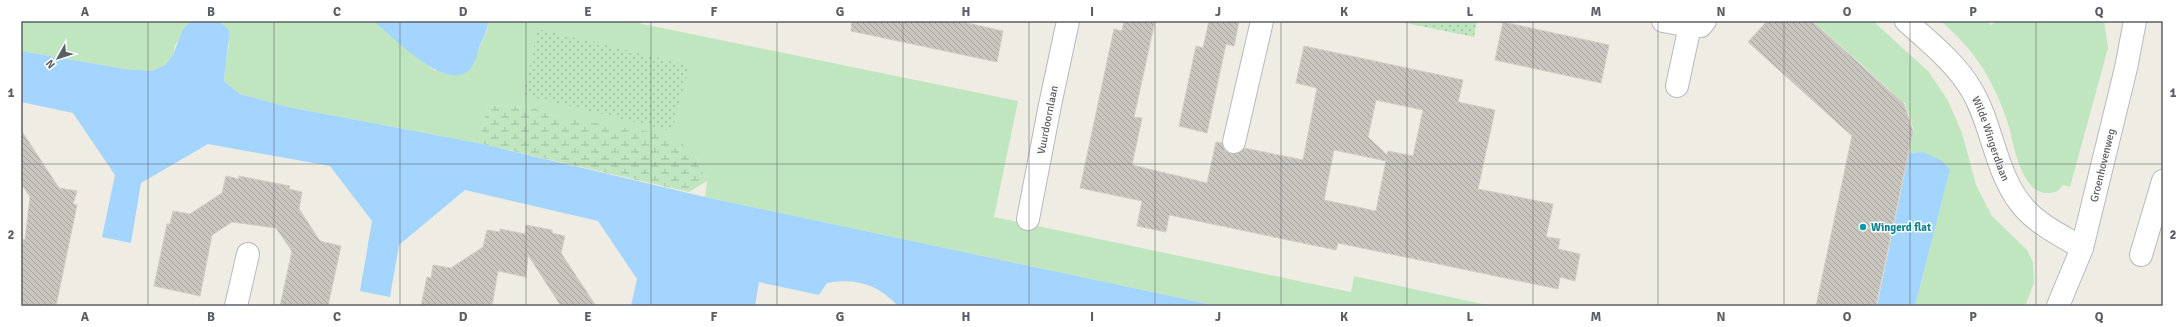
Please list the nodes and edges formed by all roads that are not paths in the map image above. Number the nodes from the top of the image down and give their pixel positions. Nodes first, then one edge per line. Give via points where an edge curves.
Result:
1 (1068, 21) edge
2 (1262, 21) edge
3 (1663, 21) edge
4 (1906, 21) edge
5 (2135, 21) edge
6 (1698, 24) edge
7 (1677, 86) dead end
8 (1234, 142) dead end
9 (2163, 182) edge
10 (1028, 219) dead end
11 (2082, 248) junction
12 (248, 254) dead end
13 (2141, 255) dead end
14 (236, 306) edge
15 (2058, 306) edge

1 - 10 street, Vuurdoornlaan
2 - 8 street
3 - 6 street
4 - 11 street, Wilde Wingerdlaan via 1945,56 1971,89 1990,130 2012,192 2027,211
5 - 11 street, Groenhovenweg
6 - 7 street
9 - 13 street
11 - 15 street, Groenhovenweg
12 - 14 street

